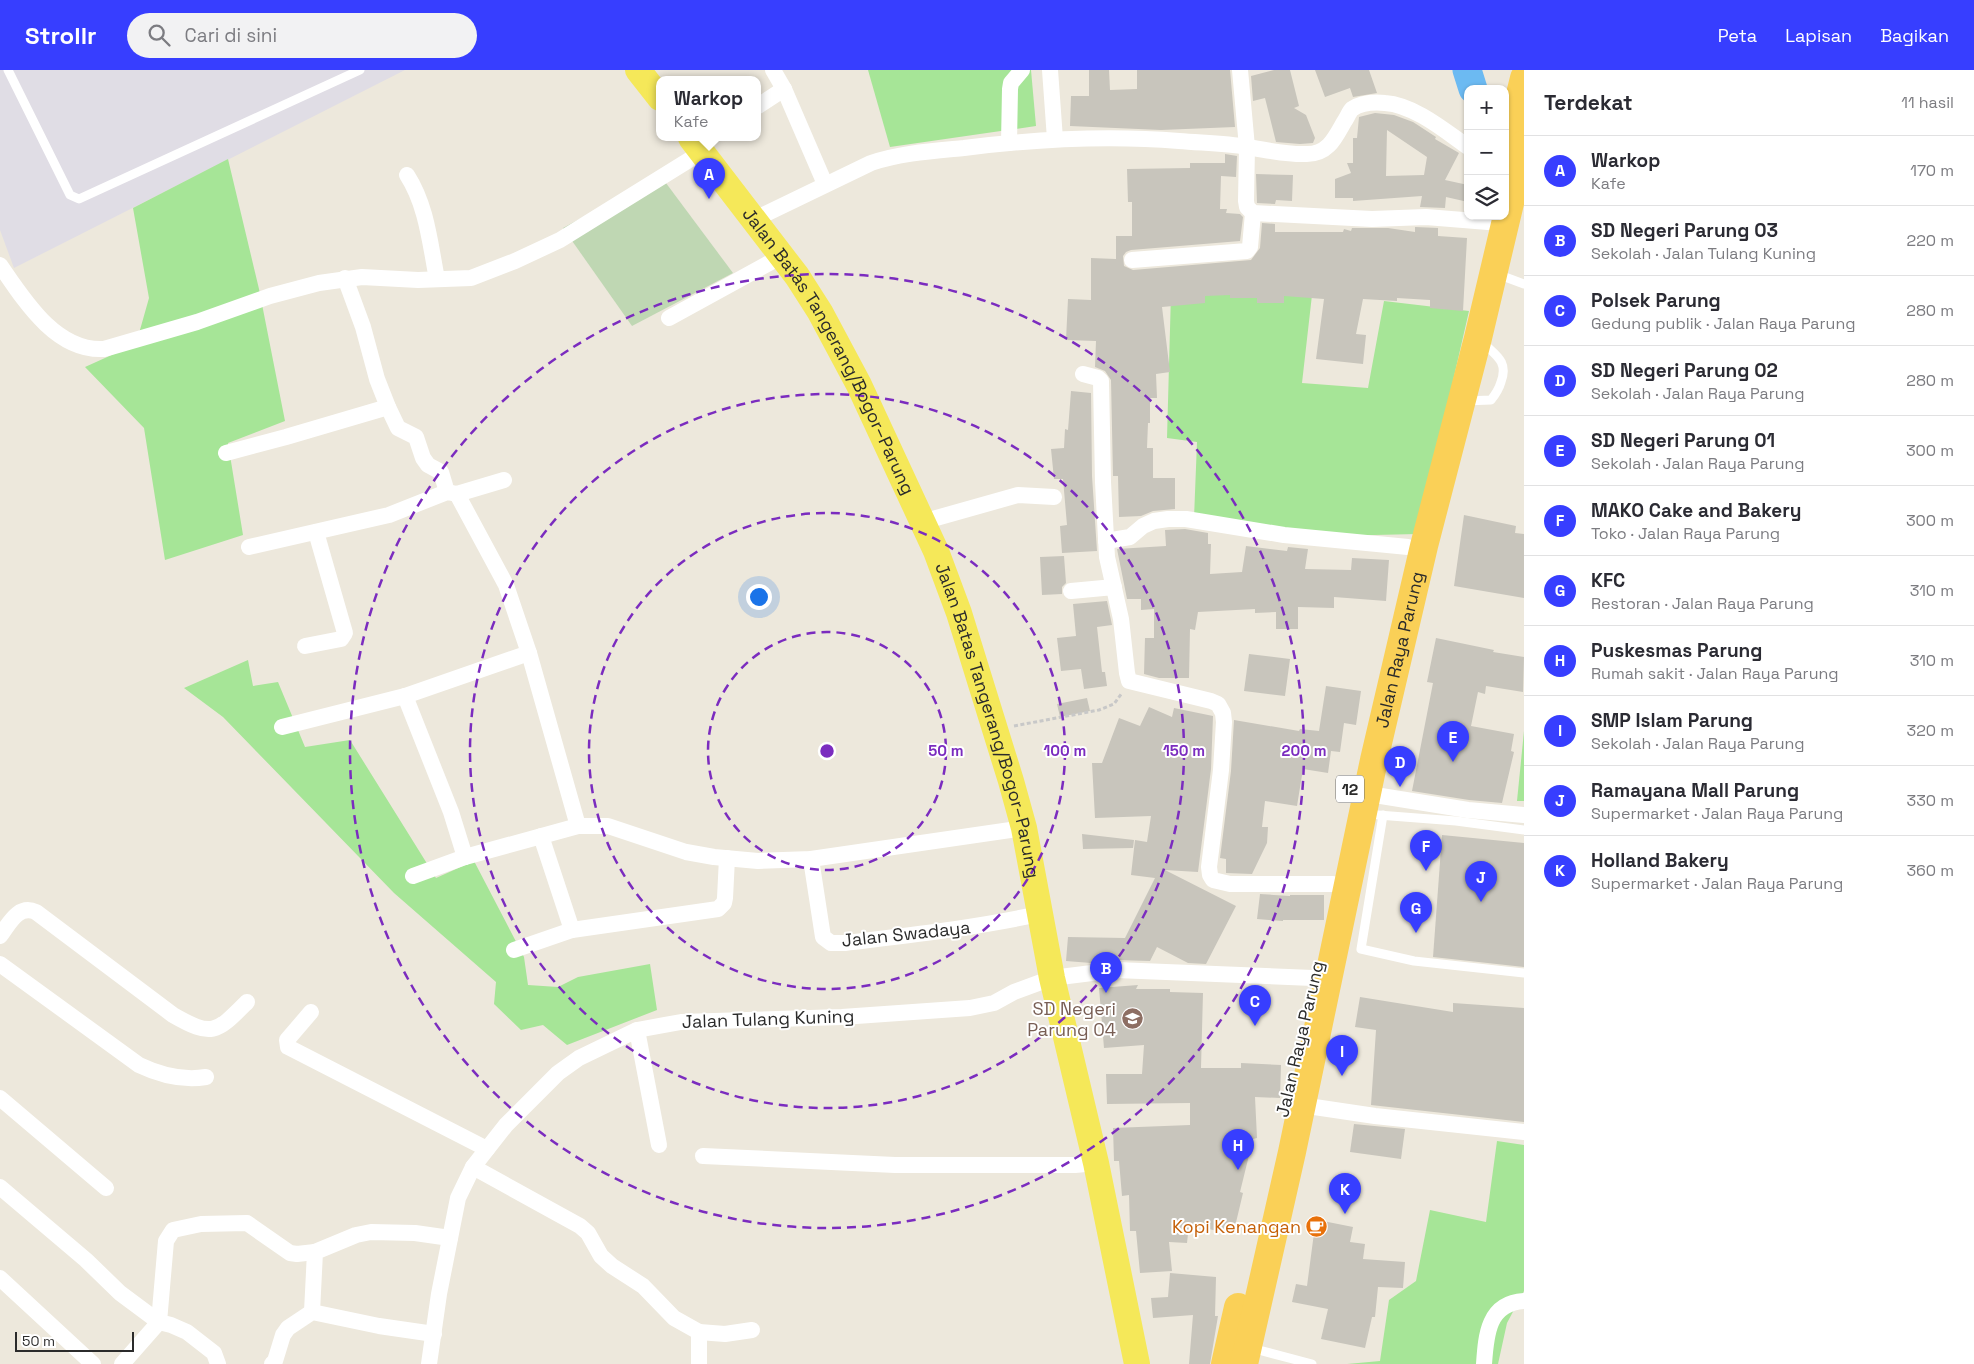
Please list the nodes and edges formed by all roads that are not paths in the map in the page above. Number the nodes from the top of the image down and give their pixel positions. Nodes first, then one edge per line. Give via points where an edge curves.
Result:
1 (8, 70) edge
2 (360, 70) edge
3 (638, 70) edge
4 (773, 70) edge
5 (1022, 70) edge
6 (1050, 70) edge
7 (1240, 70) edge
8 (1524, 78) edge
9 (784, 89) junction
10 (656, 93) edge
11 (761, 104) edge
12 (1055, 139) junction
13 (1009, 142) junction
14 (700, 143) edge
15 (1464, 143) edge
16 (1513, 145) edge
17 (1247, 147) junction
18 (407, 175) dead end
19 (1508, 175) edge
20 (825, 184) junction
21 (1253, 213) junction
22 (1464, 214) edge
23 (753, 220) junction
24 (1498, 220) edge
25 (1500, 220) edge
26 (782, 256) junction
27 (1132, 260) dead end
28 (0, 265) edge
29 (1494, 273) junction
30 (345, 278) junction
31 (437, 279) junction
32 (1524, 284) edge
33 (669, 318) dead end
34 (1083, 374) dead end
35 (388, 407) junction
36 (226, 452) dead end
37 (504, 480) dead end
38 (452, 493) junction
39 (1054, 497) dead end
40 (922, 522) junction
41 (316, 532) junction
42 (1106, 541) junction
43 (249, 547) dead end
44 (1408, 547) junction
45 (1114, 587) junction
46 (1071, 591) dead end
47 (305, 646) dead end
48 (529, 653) junction
49 (405, 696) junction
50 (282, 727) dead end
51 (1364, 805) junction
52 (1524, 815) edge
53 (578, 826) junction
54 (1024, 828) junction
55 (1524, 830) edge
56 (542, 836) junction
57 (465, 856) junction
58 (728, 858) junction
59 (810, 859) junction
60 (413, 876) dead end
61 (1333, 884) junction
62 (1039, 914) junction
63 (572, 930) junction
64 (0, 936) edge
65 (1349, 946) junction
66 (514, 950) dead end
67 (0, 964) edge
68 (1524, 973) edge
69 (1052, 978) junction
70 (1313, 978) junction
71 (247, 1002) dead end
72 (311, 1012) dead end
73 (637, 1030) junction
74 (206, 1077) dead end
75 (0, 1098) edge
76 (1301, 1106) junction
77 (1524, 1132) edge
78 (659, 1145) dead end
79 (487, 1149) junction
80 (1284, 1150) junction
81 (702, 1156) dead end
82 (1096, 1163) junction
83 (473, 1167) junction
84 (0, 1187) edge
85 (106, 1188) dead end
86 (450, 1238) junction
87 (315, 1252) junction
88 (0, 1278) edge
89 (1524, 1301) edge
90 (312, 1312) junction
91 (159, 1322) junction
92 (752, 1330) dead end
93 (700, 1332) junction
94 (434, 1334) junction
95 (1246, 1356) edge
96 (220, 1363) edge
97 (93, 1364) edge
98 (122, 1364) edge
99 (272, 1364) edge
100 (429, 1364) edge
101 (699, 1364) edge
102 (1137, 1364) edge
103 (1225, 1364) edge
104 (1312, 1364) edge
105 (1484, 1364) edge

1 - 2 lane via 70,195 79,198
3 - 10 main road
4 - 9 street
5 - 13 street via 1011,83
6 - 12 street
7 - 17 street
8 - 16 highway, Jalan Raya Parung / 12
9 - 11 street
9 - 20 street
12 - 13 street
12 - 17 street via 1132,138
13 - 20 street via 888,158
14 - 23 main road, Jalan Batas Tangerang/Bogor–Parung
14 - 31 street via 560,240 471,278
15 - 17 street via 1418,113 1398,105 1374,103 1350,110 1332,144 1320,152 1278,153
16 - 19 highway, Jalan Raya Parung / 12
17 - 21 street via 1246,201
18 - 31 street via 424,210
20 - 23 street
21 - 22 street via 1372,220
21 - 27 street via 1247,251
23 - 26 main road, Jalan Batas Tangerang/Bogor–Parung
24 - 44 highway, Jalan Raya Parung / 12 via 1473,290
25 - 29 highway, Jalan Raya Parung / 12
26 - 33 street
26 - 40 main road, Jalan Batas Tangerang/Bogor–Parung via 820,312 859,385
28 - 30 street via 32,311 69,341 92,350 197,322 296,289
29 - 32 lane
29 - 51 highway, Jalan Raya Parung / 12 via 1424,546
30 - 31 street
30 - 35 street
34 - 42 street via 1101,381
35 - 36 street via 286,438
35 - 38 street via 398,428 416,437 423,458 440,472
37 - 38 street
38 - 41 street via 389,516
38 - 48 street via 506,585
39 - 40 street via 1011,497
40 - 54 main road, Jalan Batas Tangerang/Bogor–Parung via 958,613
41 - 43 street
41 - 47 street via 345,633 341,639
42 - 44 street via 1130,537 1154,522 1186,519 1284,535
42 - 45 street
44 - 51 highway, Jalan Raya Parung / 12 via 1356,758
45 - 46 street
45 - 61 street via 1123,626 1129,681 1212,701 1223,713 1221,770 1209,867 1213,880 1230,884
48 - 49 street
48 - 53 street
49 - 50 street
49 - 57 street
51 - 52 street
51 - 55 lane
51 - 61 highway, Jalan Raya Parung / 12
51 - 65 highway, Jalan Raya Parung / 12
53 - 56 street
53 - 58 street via 608,826 686,852
54 - 59 street
54 - 62 main road, Jalan Batas Tangerang/Bogor–Parung
56 - 57 street
56 - 63 street
57 - 60 street
58 - 59 street via 758,861
58 - 63 street via 724,904 718,910
59 - 62 street, Jalan Swadaya via 823,937 831,942 953,930
61 - 70 highway, Jalan Raya Parung / 12
62 - 69 main road, Jalan Batas Tangerang/Bogor–Parung
63 - 66 street
64 - 71 street via 19,912 36,912 173,1015 196,1027 215,1029 223,1026
65 - 68 lane via 1414,961
65 - 76 highway, Jalan Raya Parung / 12
67 - 74 street via 139,1065 182,1078
69 - 70 street, Jalan Tulang Kuning via 1116,970
69 - 73 street, Jalan Tulang Kuning via 994,1003 970,1008 842,1017 681,1022
69 - 82 main road, Jalan Batas Tangerang/Bogor–Parung
70 - 80 highway, Jalan Raya Parung / 12
72 - 79 street via 287,1040 288,1047
73 - 78 street
73 - 79 street, Jalan Tulang Kuning via 579,1058 558,1073 529,1100
75 - 85 street
76 - 77 street
76 - 80 highway, Jalan Raya Parung / 12
79 - 83 street, Jalan Tulang Kuning
80 - 95 highway, Jalan Raya Parung / 12
80 - 103 highway, Jalan Raya Parung / 12
81 - 82 street via 895,1165
82 - 102 main road, Jalan Batas Tangerang/Bogor–Parung
83 - 86 street, Jalan Tulang Kuning via 458,1198
83 - 93 street via 580,1226 612,1266 643,1286 674,1318
84 - 91 street
86 - 87 street via 371,1232
86 - 94 street, Jalan Tulang Kuning
87 - 90 street
87 - 91 street via 290,1253 247,1223 201,1224 173,1230 166,1241
88 - 97 street
89 - 105 street via 1504,1306 1497,1312 1488,1330
90 - 94 street
90 - 99 street via 288,1328
91 - 96 street via 187,1332
91 - 98 street
92 - 93 street via 725,1334
93 - 101 street
94 - 100 street, Jalan Tulang Kuning
95 - 104 lane

